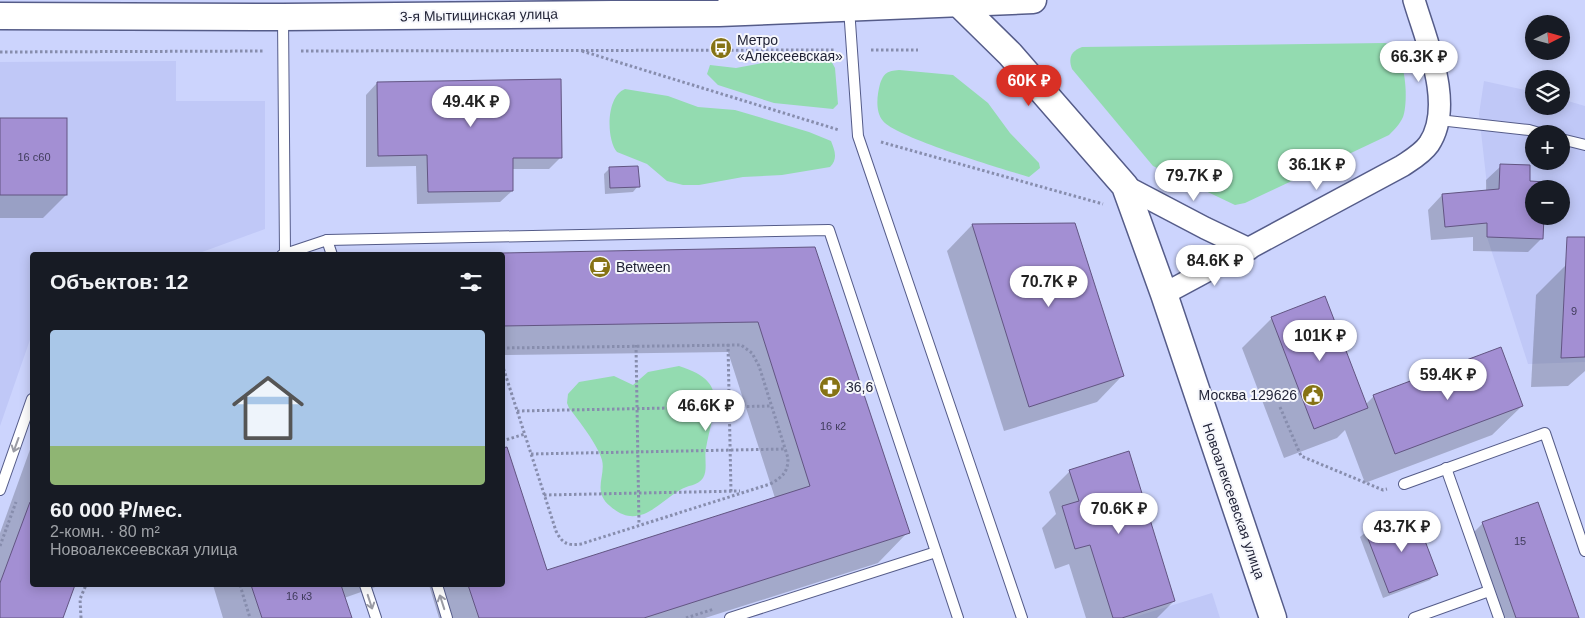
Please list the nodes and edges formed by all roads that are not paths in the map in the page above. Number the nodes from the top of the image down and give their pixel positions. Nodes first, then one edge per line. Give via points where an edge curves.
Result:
1 (1033, 0) edge
2 (1414, 0) edge
3 (957, 1) edge
4 (849, 8) junction
5 (0, 16) edge
6 (283, 17) junction
7 (1439, 120) junction
8 (1525, 130) edge
9 (1570, 141) edge
10 (1585, 145) edge
11 (1125, 186) junction
12 (327, 240) junction
13 (1249, 249) junction
14 (283, 252) edge
15 (289, 252) edge
16 (331, 252) edge
17 (1164, 294) junction
18 (30, 405) edge
19 (1446, 468) junction
20 (1404, 484) road end
21 (0, 490) edge
22 (1585, 551) edge
23 (936, 552) junction
24 (366, 587) edge
25 (438, 587) edge
26 (1489, 591) junction
27 (376, 618) edge
28 (448, 618) edge
29 (730, 618) edge
30 (958, 618) edge
31 (1022, 618) edge
32 (1273, 618) edge
33 (1414, 618) edge
34 (1499, 618) edge

1 - 3 street, 3-я Мытищинская улица
2 - 7 street via 1438,82
3 - 4 street, 3-я Мытищинская улица
3 - 11 street, Новоалексеевская улица via 1010,54
4 - 6 street, 3-я Мытищинская улица via 719,13
4 - 31 lane via 858,136
5 - 6 street, 3-я Мытищинская улица
6 - 14 lane
7 - 8 lane
7 - 13 street via 1428,146 1402,166
9 - 10 lane
11 - 13 street, Новоалексеевская улица
11 - 17 street, Новоалексеевская улица
12 - 15 lane
12 - 16 lane
12 - 23 lane via 829,230
13 - 17 street
17 - 32 street, Новоалексеевская улица
18 -> 21 lane
19 - 20 lane
19 - 22 lane via 1545,433
19 - 26 lane
23 - 29 lane
23 - 30 lane
24 -> 27 lane
28 -> 25 lane
26 - 33 lane
26 - 34 lane

